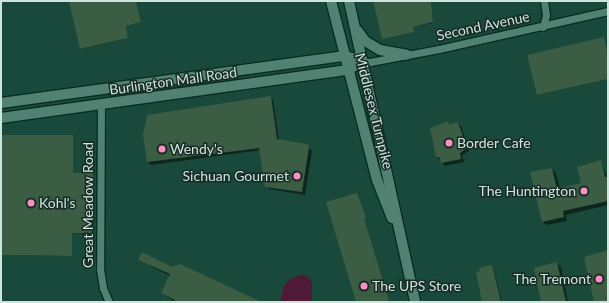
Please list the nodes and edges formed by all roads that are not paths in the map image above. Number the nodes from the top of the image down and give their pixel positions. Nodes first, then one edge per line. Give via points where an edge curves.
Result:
1 (331, 1) edge
2 (349, 1) edge
3 (544, 1) edge
4 (608, 12) edge
5 (354, 22) junction
6 (543, 27) junction
7 (407, 54) junction
8 (345, 56) junction
9 (362, 61) junction
10 (348, 70) junction
11 (101, 90) junction
12 (1, 103) edge
13 (101, 105) junction
14 (1, 118) edge
15 (396, 226) junction
16 (109, 302) edge
17 (415, 302) edge

1 - 8 main road, Middlesex Turnpike
2 - 5 main road, Middlesex Turnpike
3 - 6 street via 546,15
4 - 6 street, Second Avenue
5 - 7 main road via 370,45 380,50
5 - 9 main road, Middlesex Turnpike
6 - 7 street, Second Avenue
7 - 9 street, Second Avenue via 370,62
8 - 9 main road
8 - 10 main road, Middlesex Turnpike
8 - 11 main road, Burlington Mall Road
9 - 10 main road
9 - 15 main road, Middlesex Turnpike via 388,174
10 - 13 main road, Burlington Mall Road
10 - 15 main road, Middlesex Turnpike via 377,180
11 - 12 main road, Burlington Mall Road
11 - 13 main road
13 - 14 main road, Burlington Mall Road
13 - 16 street, Great Meadow Road via 100,269 103,288
15 - 17 main road, Middlesex Turnpike

